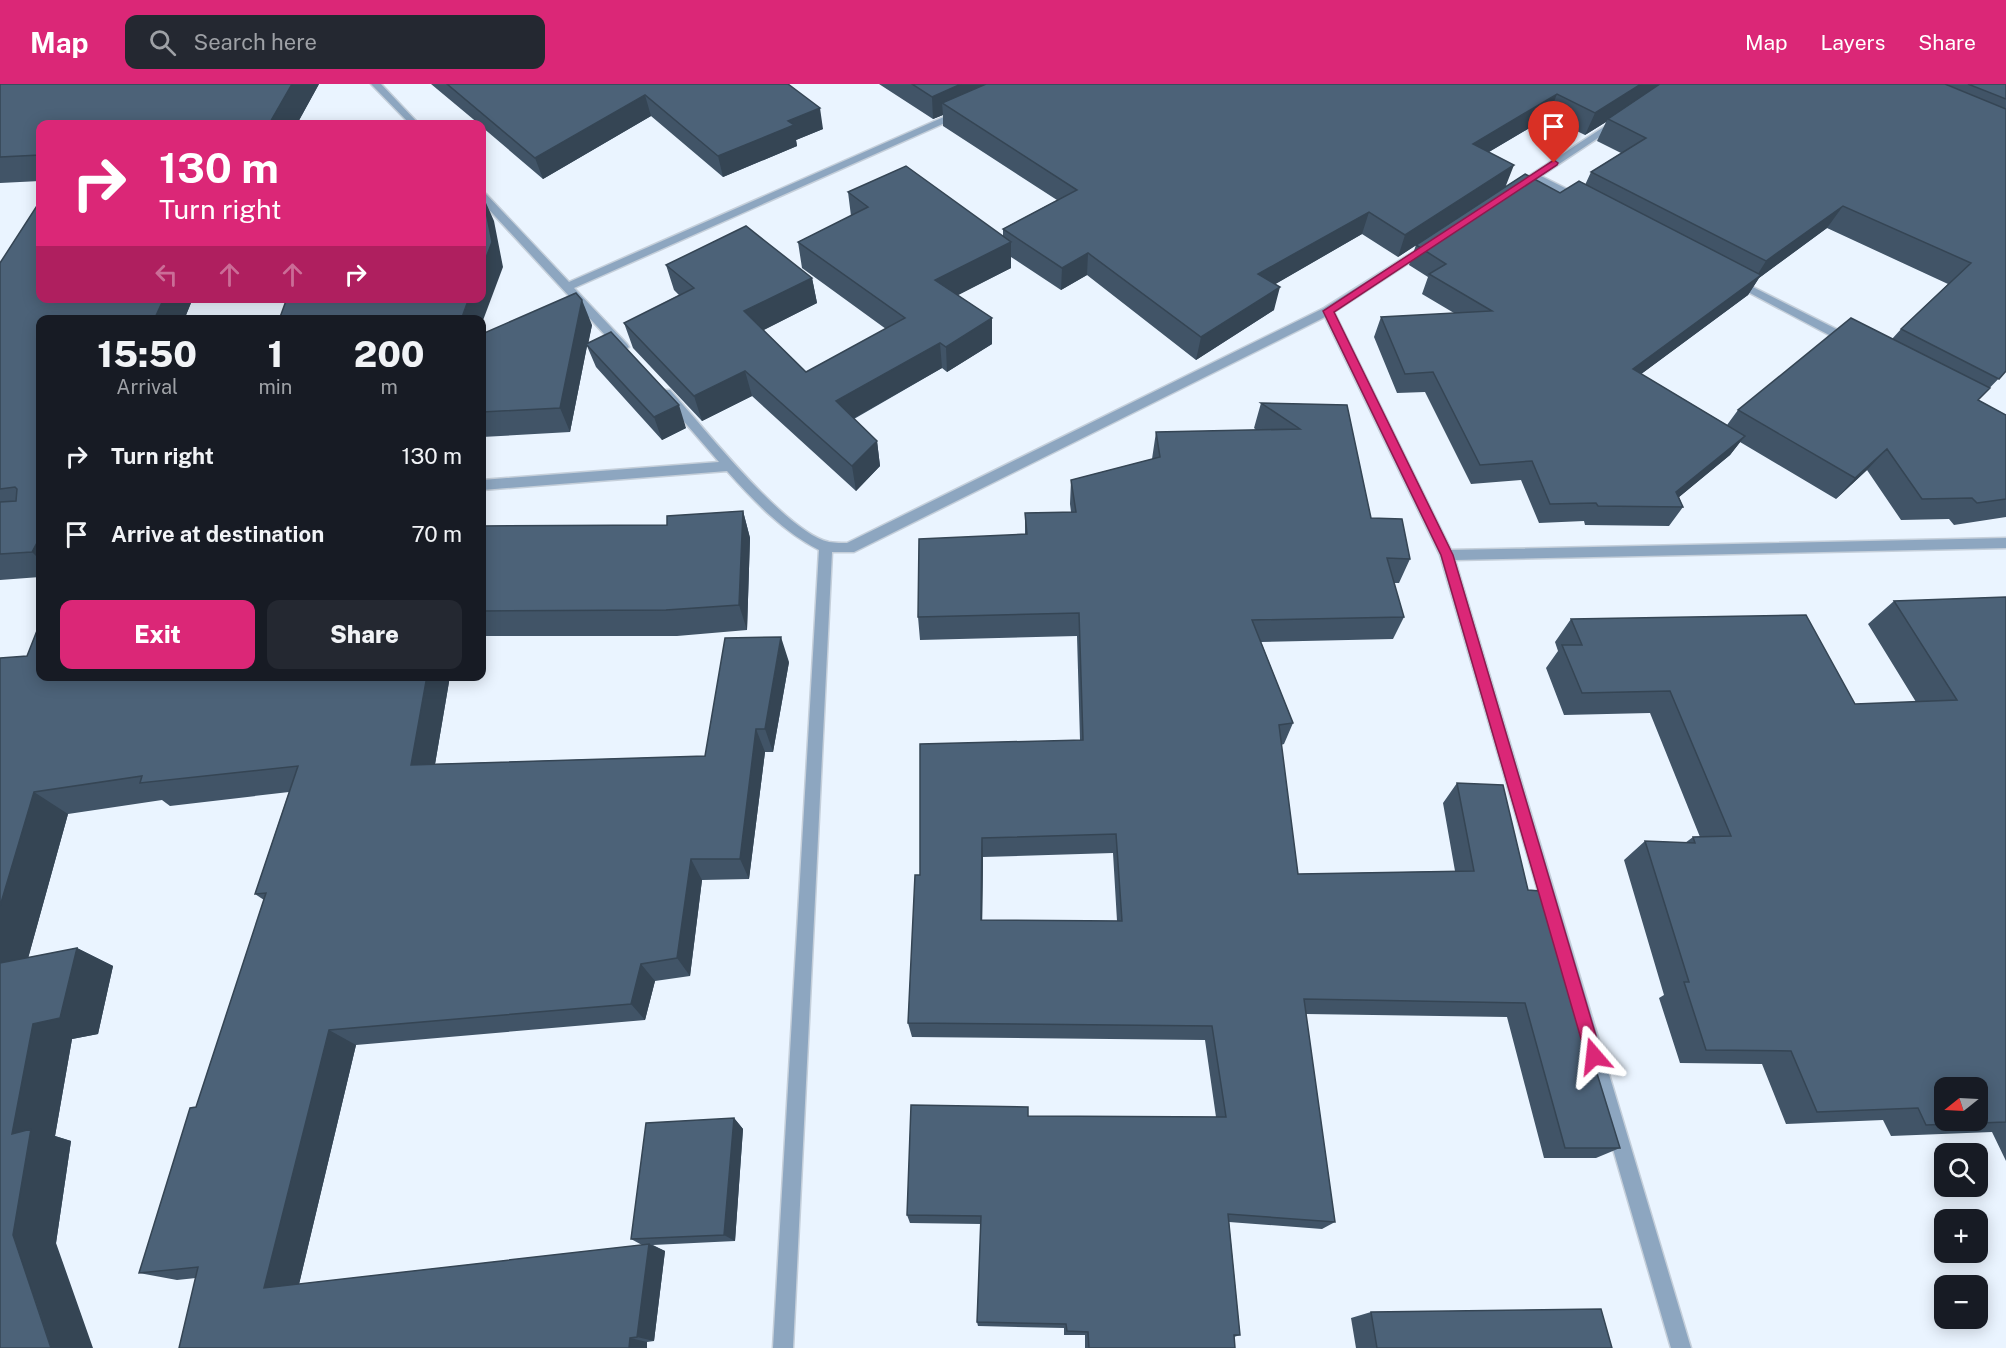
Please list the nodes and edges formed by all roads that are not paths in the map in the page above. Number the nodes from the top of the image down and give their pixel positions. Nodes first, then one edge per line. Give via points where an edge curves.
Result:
1 (378, 84) edge
2 (972, 108) edge
3 (1634, 110) edge
4 (411, 120) edge
5 (1534, 176) junction
6 (1504, 195) edge
7 (486, 200) edge
8 (1597, 209) edge
9 (1436, 240) edge
10 (1723, 274) edge
11 (567, 287) junction
12 (1328, 311) junction
13 (1859, 346) edge
14 (637, 362) edge
15 (653, 379) edge
16 (731, 466) junction
17 (486, 485) edge
18 (2006, 543) edge
19 (826, 546) junction
20 (1447, 555) junction
21 (783, 1348) edge
22 (1681, 1348) edge

1 - 4 street
2 - 11 street
3 - 5 street
5 - 6 street
5 - 8 street
7 - 11 street
9 - 12 street
10 - 13 street
11 - 14 street
12 - 19 street via 849,548
12 - 20 street
15 - 16 street
16 - 17 street
16 - 19 street via 795,532
18 - 20 street
19 - 21 street
20 - 22 street

